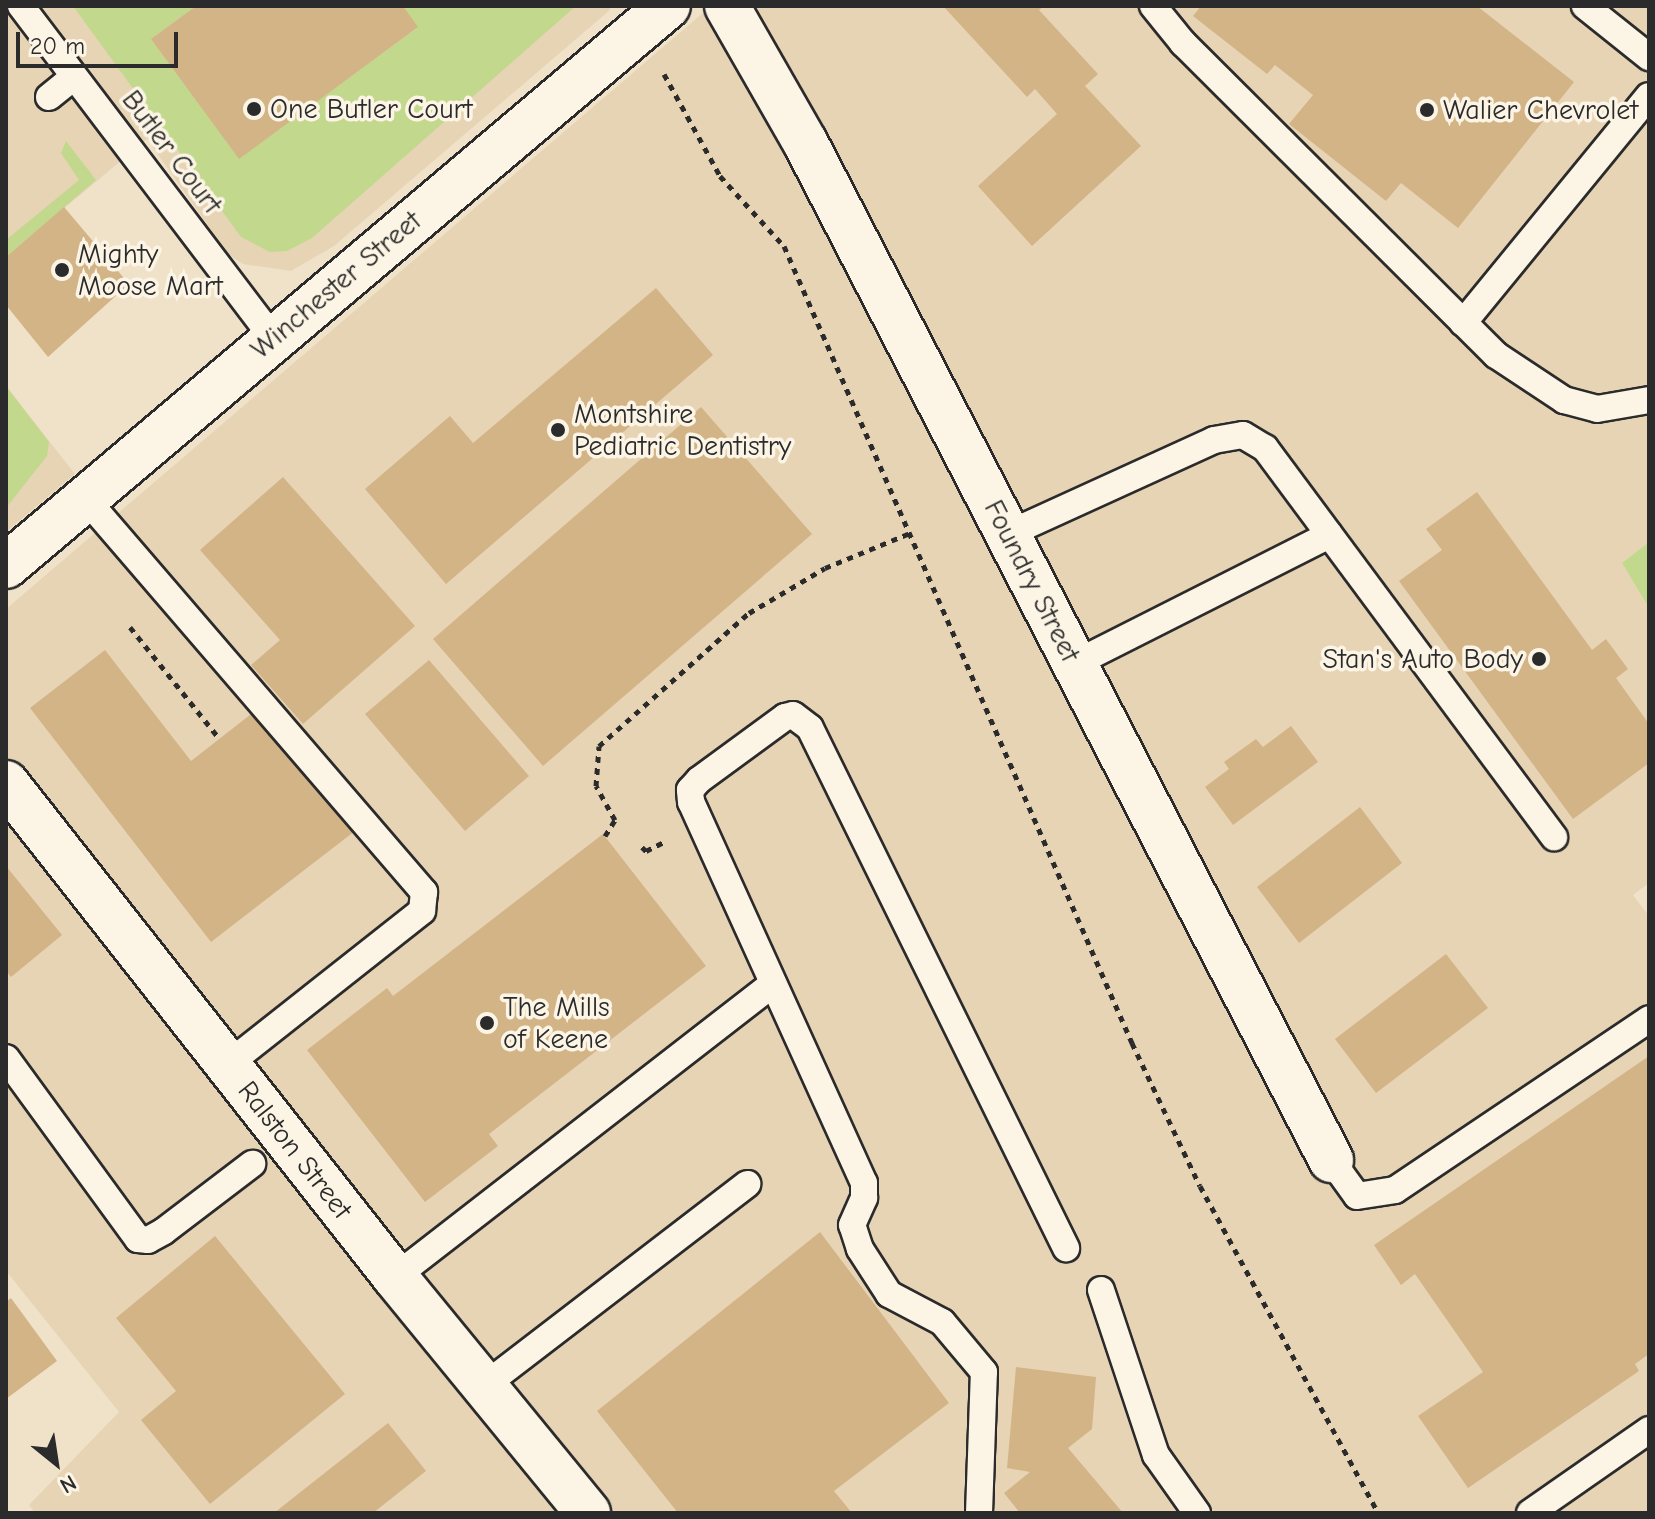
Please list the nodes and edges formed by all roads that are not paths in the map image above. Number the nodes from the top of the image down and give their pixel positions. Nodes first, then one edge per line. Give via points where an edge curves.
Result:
1 (21, 6) edge
2 (727, 6) edge
3 (1153, 6) edge
4 (1585, 6) edge
5 (654, 18) edge
6 (1649, 57) edge
7 (74, 77) junction
8 (1649, 96) edge
9 (49, 97) dead end
10 (1463, 323) junction
11 (272, 337) junction
12 (1649, 400) edge
13 (85, 498) junction
14 (1008, 534) junction
15 (1329, 535) junction
16 (6, 566) edge
17 (1074, 664) junction
18 (6, 783) edge
19 (1554, 837) dead end
20 (772, 985) junction
21 (1649, 1019) edge
22 (6, 1058) edge
23 (227, 1065) junction
24 (1331, 1160) joint
25 (252, 1164) dead end
26 (747, 1184) dead end
27 (1066, 1248) dead end
28 (395, 1277) junction
29 (1101, 1290) dead end
30 (484, 1386) junction
31 (1649, 1430) edge
32 (588, 1513) edge
33 (979, 1513) edge
34 (1197, 1513) edge
35 (1530, 1513) edge

1 - 7 lane, Butler Court
2 - 14 street, Foundry Street via 805,142
3 - 10 lane via 1183,43
4 - 6 lane
5 - 11 street, Winchester Street
7 - 9 lane
7 - 11 lane, Butler Court
8 - 10 lane
10 - 12 lane via 1496,355 1564,400 1597,409
11 - 13 street, Winchester Street
13 - 16 street, Winchester Street
13 - 23 lane via 424,892 422,911
14 - 15 lane via 1214,440 1243,435 1265,448
14 - 17 street, Foundry Street
15 - 17 lane
15 - 19 lane
17 - 24 street, Foundry Street
18 - 23 street, Ralston Street
20 - 27 lane via 694,812 690,790 793,715 810,728
20 - 28 lane
20 - 33 lane via 864,1183 864,1198 852,1225 860,1249 889,1294 930,1313 972,1355 985,1381
21 - 24 lane via 1395,1190 1357,1196
22 - 25 lane via 138,1239 164,1231
23 - 28 street, Ralston Street
26 - 30 lane
28 - 30 street, Ralston Street
29 - 34 lane via 1156,1455
30 - 32 street, Ralston Street
31 - 35 lane

